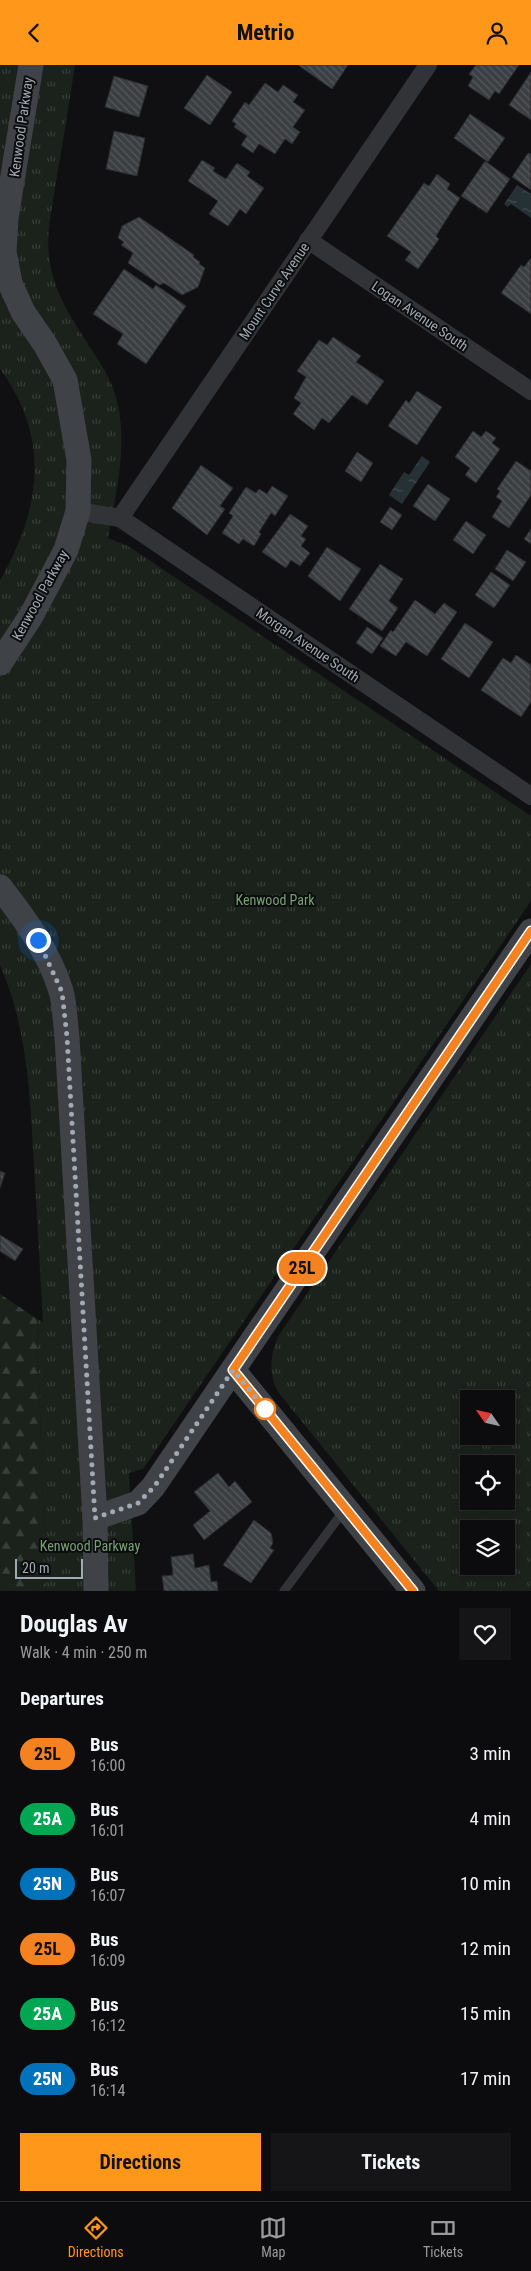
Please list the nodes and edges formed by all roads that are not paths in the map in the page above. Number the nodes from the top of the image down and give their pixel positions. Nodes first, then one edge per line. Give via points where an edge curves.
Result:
1 (31, 65) edge
2 (428, 65) edge
3 (308, 240) junction
4 (531, 391) edge
5 (78, 511) junction
6 (120, 518) junction
7 (0, 663) edge
8 (531, 796) edge
9 (0, 887) edge
10 (531, 931) edge
11 (233, 1370) junction
12 (346, 1507) junction
13 (95, 1518) junction
14 (96, 1591) edge
15 (284, 1591) edge
16 (413, 1591) edge

1 - 5 street, Kenwood Parkway via 6,218 4,252 10,283 23,312 64,380 79,460
2 - 3 street, Mount Curve Avenue
3 - 4 street, Logan Avenue South
3 - 6 street, Mount Curve Avenue
5 - 6 street, Morgan Avenue South
5 - 7 street, Kenwood Parkway via 66,550 31,616
6 - 8 street, Morgan Avenue South
9 - 13 street via 28,923 62,992
10 - 11 street
11 - 12 street
11 - 13 street via 154,1487 138,1503
12 - 15 lane
12 - 16 street
13 - 14 street

